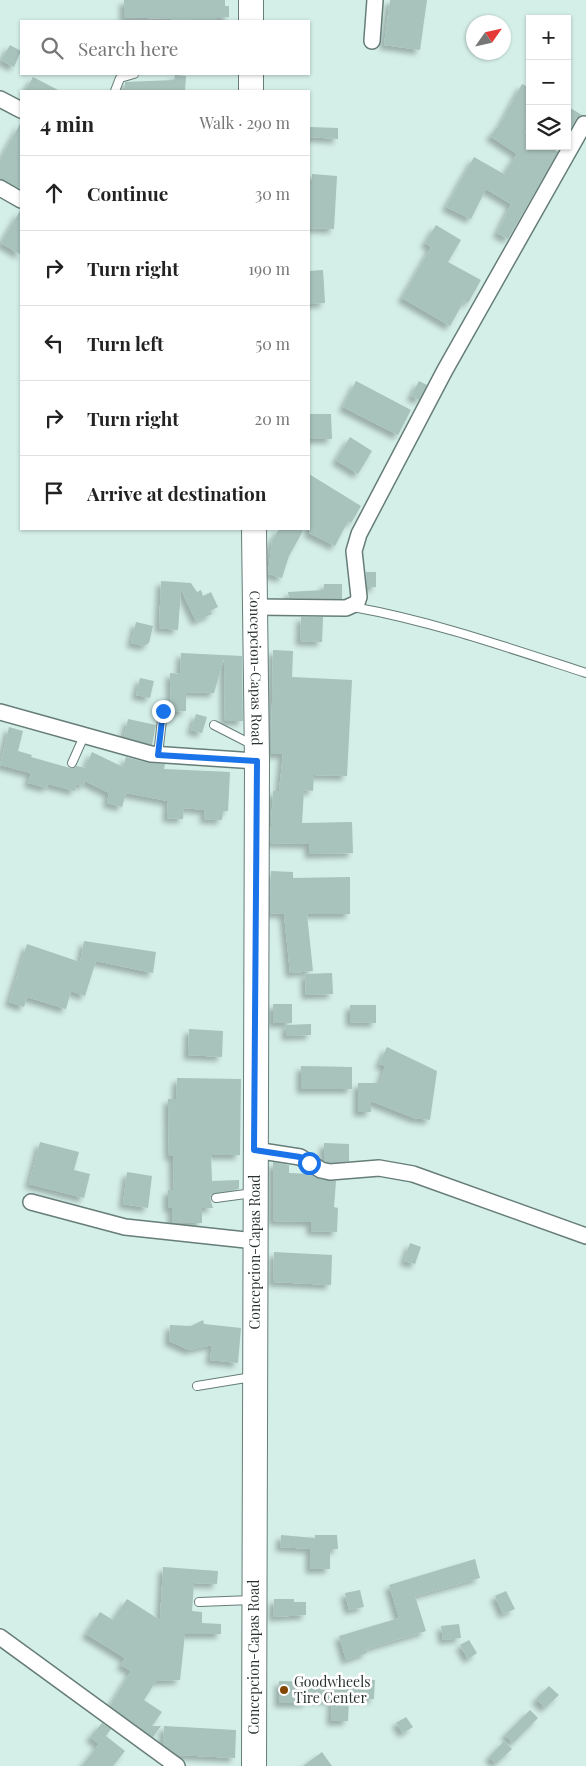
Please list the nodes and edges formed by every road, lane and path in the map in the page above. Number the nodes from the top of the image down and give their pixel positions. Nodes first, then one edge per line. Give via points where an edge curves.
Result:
1 (251, 0) edge
2 (375, 0) edge
3 (251, 20) edge
4 (372, 40) dead end
5 (130, 75) edge
6 (251, 75) edge
7 (115, 90) edge
8 (251, 90) edge
9 (0, 99) edge
10 (20, 109) edge
11 (584, 124) dead end
12 (0, 188) edge
13 (20, 199) edge
14 (254, 530) edge
15 (255, 607) junction
16 (352, 607) junction
17 (586, 673) edge
18 (163, 711) dead end
19 (0, 712) edge
20 (214, 725) dead end
21 (84, 736) junction
22 (257, 754) junction
23 (158, 755) junction
24 (72, 763) dead end
25 (254, 1150) junction
26 (255, 1193) junction
27 (216, 1198) dead end
28 (31, 1202) dead end
29 (586, 1236) edge
30 (254, 1241) junction
31 (254, 1376) junction
32 (197, 1386) dead end
33 (254, 1600) junction
34 (198, 1602) dead end
35 (0, 1637) edge
36 (177, 1766) edge
37 (254, 1766) edge

1 - 3 main road
2 - 4 street
5 - 7 lane via 120,78
6 - 8 main road
9 - 10 street
11 - 16 street via 445,370 359,534 354,551 358,597
12 - 13 street
14 - 15 main road, Concepcion-Capas Road
15 - 16 street
15 - 22 main road, Concepcion-Capas Road
16 - 17 lane via 384,612
18 - 23 lane
19 - 21 street
20 - 22 lane
21 - 23 street
21 - 24 lane
22 - 23 street
22 - 25 main road, Concepcion-Capas Road
25 - 26 main road, Concepcion-Capas Road
25 - 29 street via 300,1157 320,1170 330,1172 379,1168 413,1174
26 - 27 lane
26 - 30 main road, Concepcion-Capas Road
28 - 30 street via 125,1227
30 - 31 main road, Concepcion-Capas Road
31 - 32 lane
31 - 33 main road, Concepcion-Capas Road
33 - 34 lane
33 - 37 main road, Concepcion-Capas Road
35 - 36 street

